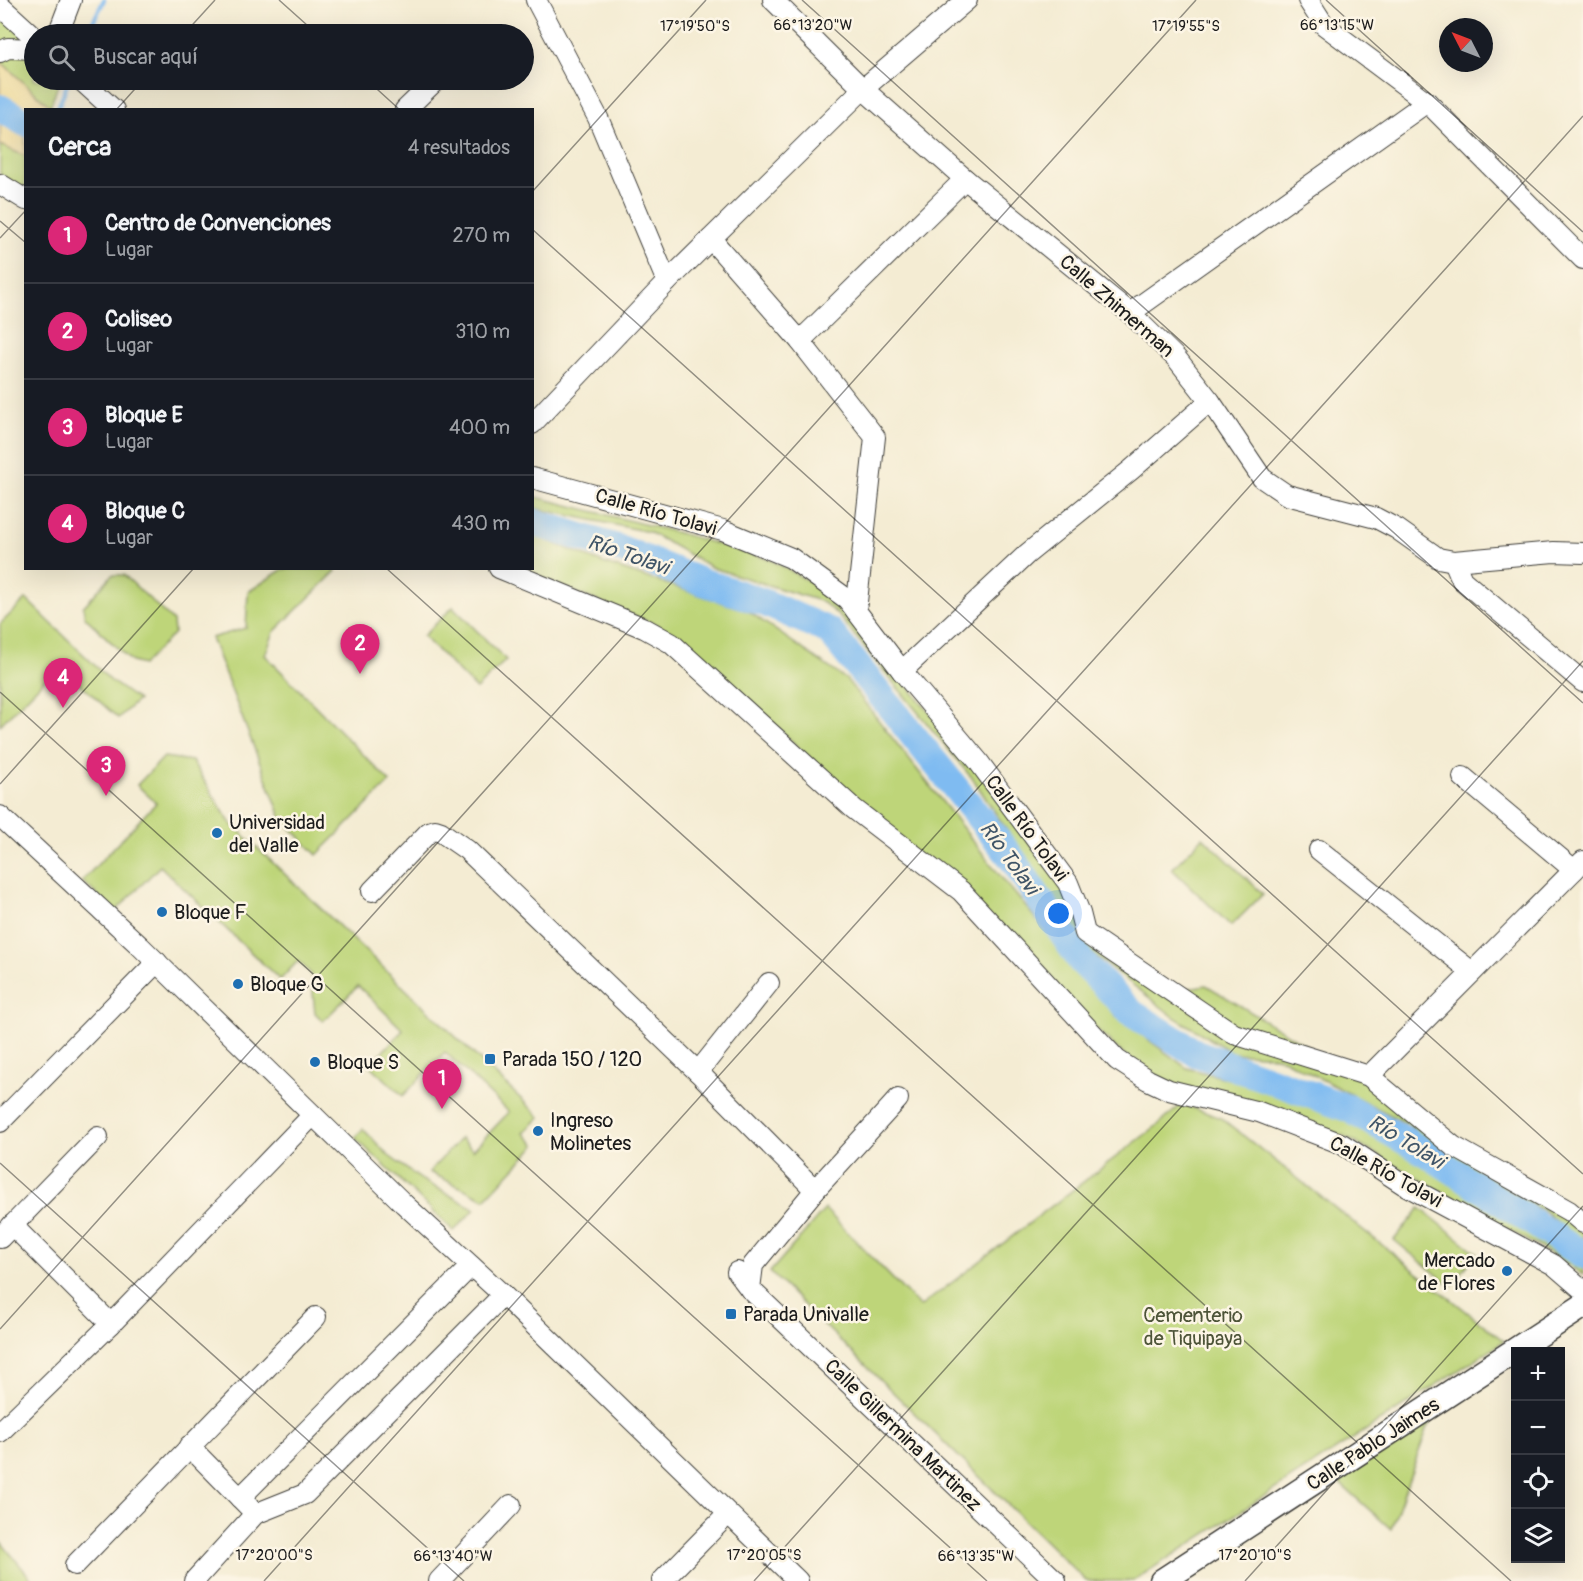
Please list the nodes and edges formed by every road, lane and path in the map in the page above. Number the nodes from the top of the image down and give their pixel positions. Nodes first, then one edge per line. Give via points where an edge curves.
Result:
1 (71, 0) edge
2 (536, 0) edge
3 (773, 0) edge
4 (967, 0) edge
5 (1308, 0) edge
6 (0, 6) edge
7 (62, 24) edge
8 (24, 28) edge
9 (24, 49) edge
10 (0, 52) edge
11 (863, 89) junction
12 (92, 90) edge
13 (426, 90) edge
14 (1427, 102) junction
15 (112, 108) edge
16 (407, 108) edge
17 (965, 179) junction
18 (0, 184) edge
19 (24, 199) edge
20 (711, 239) junction
21 (1583, 260) edge
22 (668, 282) junction
23 (1130, 313) junction
24 (800, 341) junction
25 (1210, 401) junction
26 (534, 422) edge
27 (534, 479) edge
28 (1583, 553) edge
29 (1454, 561) junction
30 (504, 570) edge
31 (856, 611) junction
32 (902, 671) junction
33 (1583, 682) edge
34 (1463, 777) dead end
35 (0, 816) edge
36 (1318, 850) dead end
37 (1579, 865) edge
38 (372, 891) dead end
39 (157, 962) junction
40 (1472, 972) junction
41 (769, 984) dead end
42 (698, 1072) junction
43 (1369, 1076) junction
44 (898, 1099) dead end
45 (313, 1115) junction
46 (0, 1122) edge
47 (99, 1137) dead end
48 (815, 1190) junction
49 (1583, 1223) edge
50 (6, 1231) edge
51 (471, 1266) junction
52 (732, 1277) dead end
53 (750, 1289) junction
54 (1583, 1290) edge
55 (502, 1296) junction
56 (1583, 1306) edge
57 (316, 1317) dead end
58 (111, 1324) junction
59 (0, 1432) edge
60 (189, 1446) junction
61 (240, 1498) junction
62 (511, 1505) dead end
63 (255, 1514) junction
64 (728, 1514) junction
65 (75, 1565) dead end
66 (194, 1581) edge
67 (439, 1581) edge
68 (662, 1581) edge
69 (798, 1581) edge
70 (1056, 1581) edge
71 (1162, 1581) edge

1 - 7 street
2 - 22 street via 598,118
3 - 11 street, Calle Zhimerman
4 - 11 street
5 - 14 street via 1324,25
6 - 8 street
9 - 10 street
11 - 17 street, Calle Zhimerman
11 - 20 street
12 - 15 street
13 - 16 street
14 - 21 street
14 - 23 street
17 - 23 street, Calle Zhimerman
17 - 24 street
18 - 19 street
20 - 22 street
20 - 24 street
22 - 26 street
23 - 25 street, Calle Zhimerman via 1177,359
24 - 31 street via 875,438
25 - 29 street, Calle Zhimerman via 1263,478 1287,495 1376,518 1438,558
25 - 32 street via 1027,554
27 - 31 street, Calle Río Tolavi via 723,530 791,558
28 - 29 street, Calle Zhimerman
29 - 33 street via 1462,580
30 - 54 street, Calle Río Tolavi via 671,643 854,809 961,891 1117,1060 1169,1090 1259,1112 1342,1144 1403,1184 1554,1264
31 - 32 street, Calle Río Tolavi
32 - 43 street, Calle Río Tolavi via 978,761 1068,883 1085,933 1234,1034
34 - 37 street
35 - 39 street
36 - 40 street
37 - 40 street
38 - 42 street via 429,832 441,832 467,850
39 - 45 street
39 - 46 street
40 - 43 street
41 - 42 street
42 - 48 street
43 - 49 street, Calle Río Tolavi via 1453,1146 1569,1210
44 - 48 street
45 - 51 street
45 - 58 street
47 - 50 street
48 - 53 street via 753,1265
50 - 58 street
51 - 55 street
51 - 61 street
52 - 53 street, Calle Gillermina Martinez
53 - 70 street, Calle Gillermina Martinez
55 - 63 street via 305,1494
55 - 64 street
56 - 71 main road, Calle Pablo Jaimes
57 - 60 street
58 - 59 street
60 - 61 street
60 - 65 street
61 - 63 street
62 - 67 street
63 - 66 street
64 - 68 street
64 - 69 street

